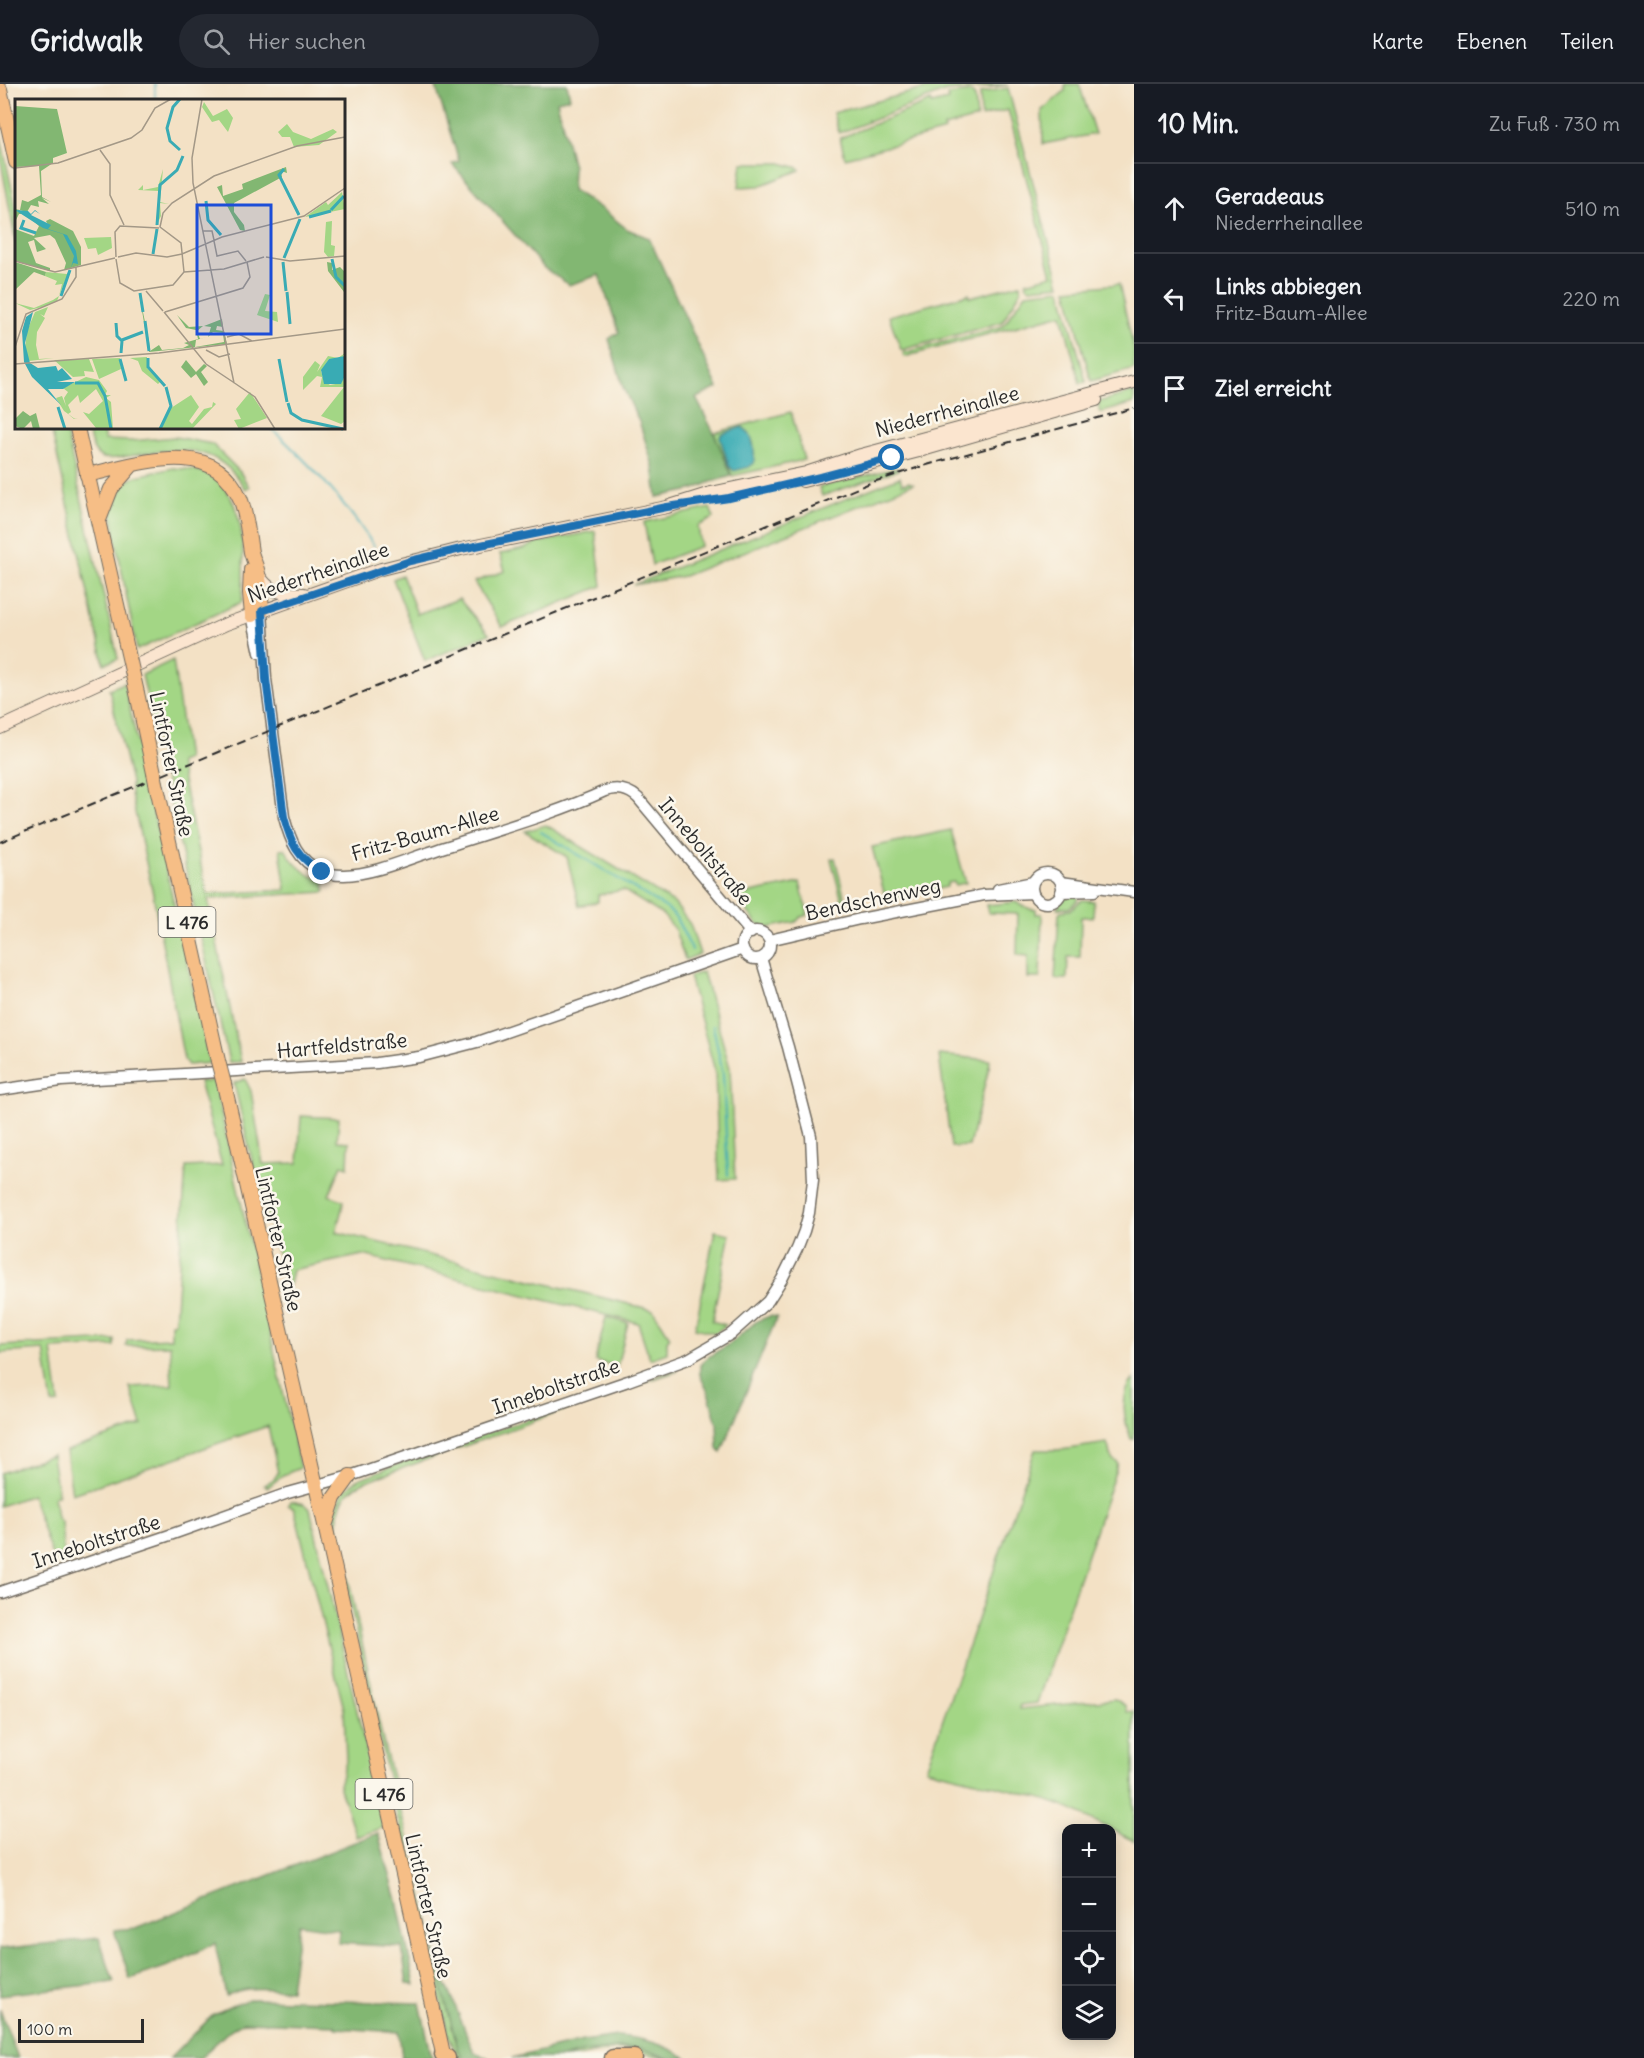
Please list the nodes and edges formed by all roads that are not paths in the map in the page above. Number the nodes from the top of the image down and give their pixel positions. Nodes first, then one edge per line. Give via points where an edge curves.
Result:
1 (1, 96) edge
2 (15, 158) edge
3 (1134, 382) edge
4 (1134, 390) edge
5 (77, 429) edge
6 (132, 465) junction
7 (87, 475) junction
8 (667, 507) junction
9 (99, 522) junction
10 (252, 556) junction
11 (258, 574) junction
12 (308, 595) junction
13 (257, 613) junction
14 (0, 728) edge
15 (632, 793) joint
16 (1033, 887) junction
17 (1061, 887) junction
18 (1134, 892) edge
19 (751, 933) junction
20 (769, 940) junction
21 (743, 949) junction
22 (761, 958) junction
23 (0, 1090) edge
24 (350, 1476) junction
25 (316, 1485) junction
26 (325, 1525) junction
27 (0, 1592) edge
28 (445, 2057) edge
29 (613, 2058) edge
30 (634, 2058) edge

1 - 2 main road
3 - 8 main road, Niederrheinallee via 806,473
4 - 8 main road, Niederrheinallee via 820,477 729,498
5 - 7 main road, Lintforter Straße / L 476
6 - 7 main road
6 - 9 main road via 111,489
6 - 10 main road via 169,458 192,459 227,477 240,498
7 - 9 main road, Lintforter Straße / L 476
8 - 12 main road, Niederrheinallee via 420,558
9 - 25 main road, Lintforter Straße / L 476, bridge
10 - 11 main road
10 - 13 main road via 250,593
11 - 12 main road via 272,590
11 - 13 main road
12 - 13 main road, Niederrheinallee
13 - 14 main road, Niederrheinallee
13 - 15 street, Fritz-Baum-Allee via 290,838 301,858 322,872 343,875 377,869 545,816 615,788
15 - 19 street, Inneboltstraße
16 - 17 street via 1038,875 1046,873 1053,874
16 - 17 street via 1039,901 1048,903 1055,900
16 - 20 street, Bendschenweg via 994,890
17 - 18 street
19 - 20 street via 761,932
19 - 21 street via 745,938
20 - 22 street via 769,951
21 - 22 street via 752,958
21 - 23 street, Hartfeldstraße via 477,1041 419,1057 377,1064 72,1081
22 - 24 street, Inneboltstraße via 811,1136 813,1163 804,1231 768,1301 731,1334 688,1359
24 - 25 street, Inneboltstraße
24 - 26 main road via 334,1498
25 - 26 main road, Lintforter Straße / L 476
25 - 27 street, Inneboltstraße
26 - 28 main road, Lintforter Straße / L 476
29 - 30 highway

